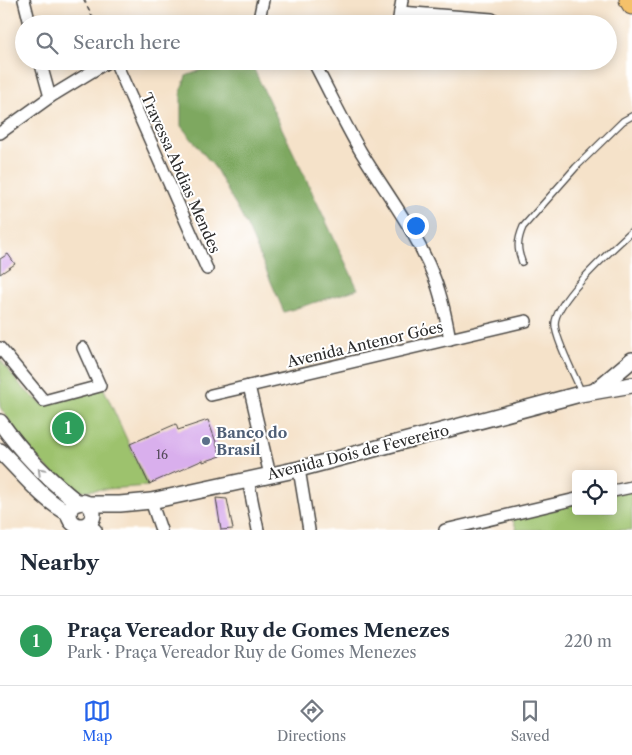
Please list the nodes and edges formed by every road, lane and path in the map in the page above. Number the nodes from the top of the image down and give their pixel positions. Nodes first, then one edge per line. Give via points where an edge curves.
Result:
1 (24, 0) edge
2 (84, 0) edge
3 (263, 0) edge
4 (402, 0) edge
5 (629, 0) edge
6 (632, 5) edge
7 (28, 15) edge
8 (92, 15) edge
9 (260, 15) edge
10 (400, 15) edge
11 (42, 70) edge
12 (94, 70) edge
13 (119, 70) edge
14 (318, 70) edge
15 (50, 97) junction
16 (632, 116) edge
17 (0, 133) edge
18 (632, 231) edge
19 (522, 262) dead end
20 (207, 269) dead end
21 (526, 322) dead end
22 (450, 339) junction
23 (0, 348) edge
24 (83, 348) dead end
25 (632, 360) edge
26 (632, 385) edge
27 (249, 386) junction
28 (587, 393) junction
29 (211, 395) dead end
30 (0, 422) edge
31 (0, 451) edge
32 (299, 469) junction
33 (270, 475) junction
34 (248, 480) junction
35 (632, 487) edge
36 (617, 490) edge
37 (572, 500) edge
38 (151, 501) junction
39 (84, 519) edge
40 (161, 530) edge
41 (258, 530) edge
42 (309, 530) edge
43 (445, 530) edge

1 - 7 street
2 - 8 path
3 - 9 street
4 - 10 street
5 - 6 main road
11 - 15 street
12 - 15 street
13 - 20 street, Travessa Abdias Mendes
14 - 22 street via 361,151 422,251 442,300
15 - 17 street
16 - 19 lane via 622,120 523,227 518,239
18 - 28 lane via 575,288 555,323 580,389
21 - 22 street, Avenida Antenor Góes
22 - 27 street, Avenida Antenor Góes
23 - 24 street via 44,401 100,386
25 - 28 street, Avenida Dois de Fevereiro
26 - 28 street, Avenida Dois de Fevereiro
27 - 29 street, Avenida Antenor Góes
27 - 33 street
28 - 32 street, Avenida Dois de Fevereiro
39 -> 30 street
31 - 39 street via 58,508
32 - 33 street, Avenida Dois de Fevereiro
32 - 42 street
33 - 34 street, Avenida Dois de Fevereiro
34 - 38 street, Avenida Dois de Fevereiro
34 - 41 street
35 - 36 street
37 - 43 street
38 - 39 street, Avenida Dois de Fevereiro via 120,504
38 - 40 street

